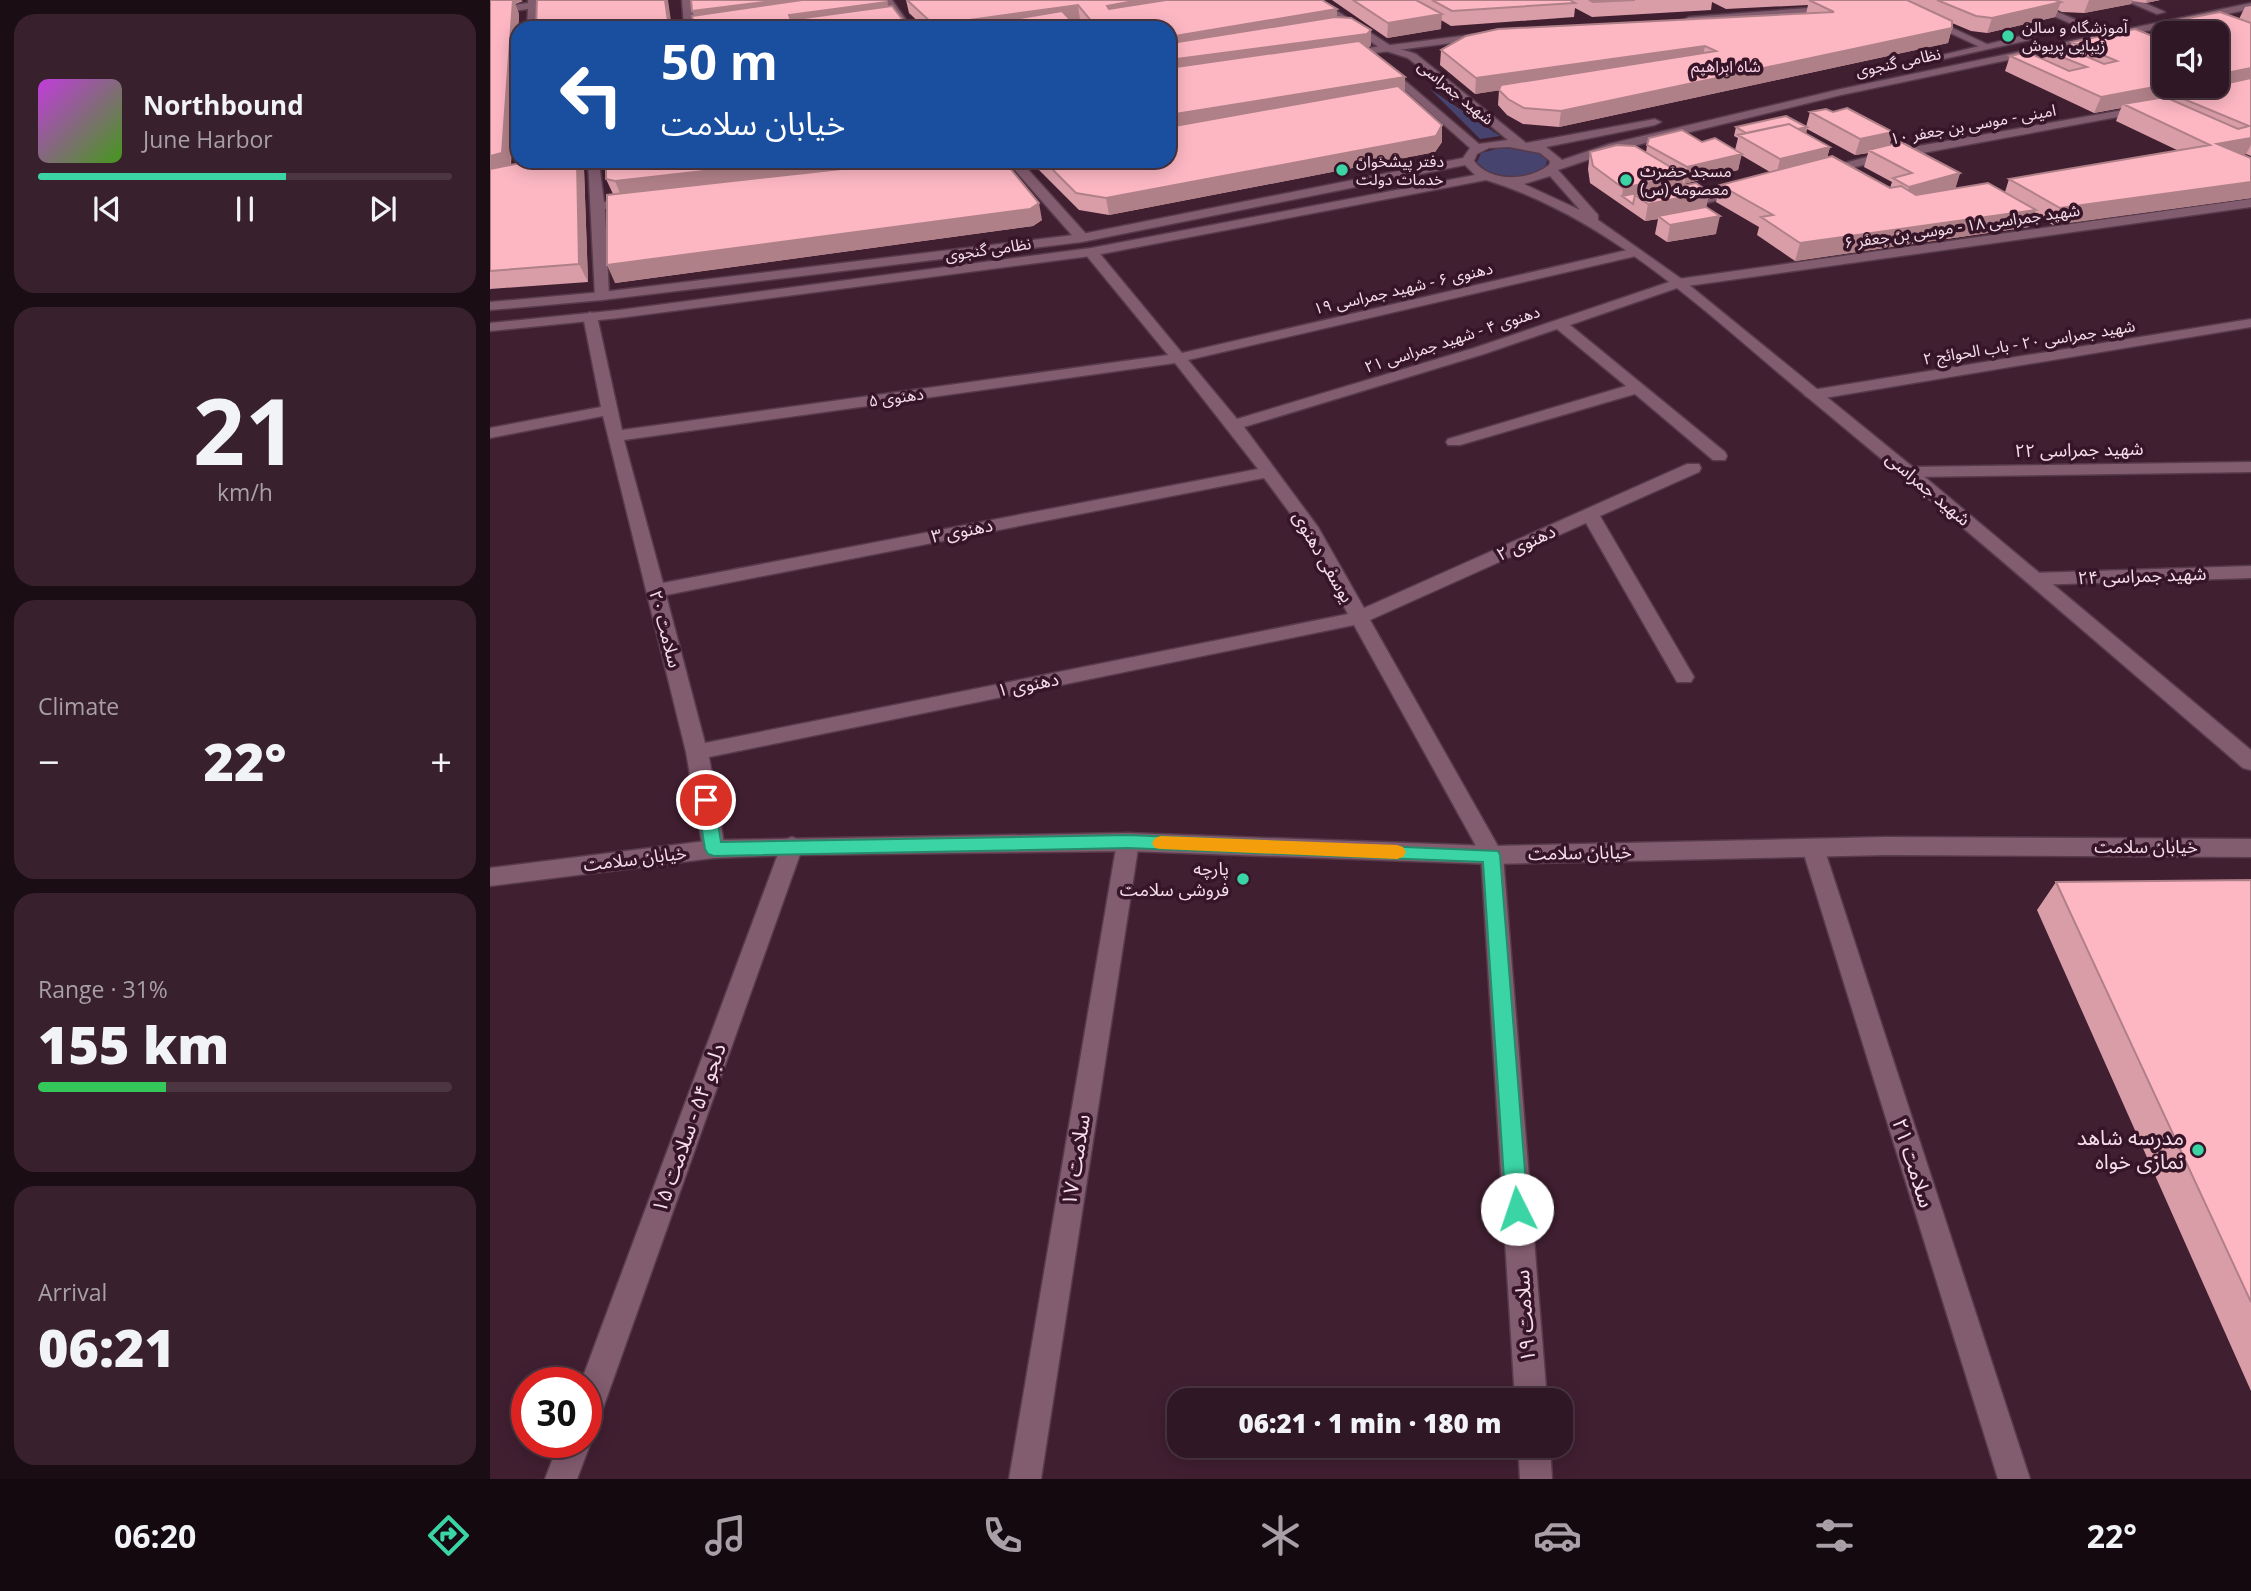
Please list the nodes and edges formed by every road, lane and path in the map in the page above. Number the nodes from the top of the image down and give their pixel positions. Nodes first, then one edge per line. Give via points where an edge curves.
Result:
1 (687, 0) edge
2 (1314, 0) edge
3 (2022, 0) edge
4 (2129, 0) edge
5 (2221, 0) edge
6 (2209, 2) dead end
7 (533, 3) edge
8 (1883, 3) edge
9 (885, 4) edge
10 (1709, 6) dead end
11 (2251, 6) edge
12 (1840, 9) edge
13 (2172, 9) dead end
14 (490, 10) edge
15 (2160, 12) junction
16 (2134, 16) dead end
17 (1730, 17) junction
18 (900, 19) joint
19 (888, 20) edge
20 (532, 21) edge
21 (688, 21) edge
22 (1678, 21) edge
23 (2097, 24) dead end
24 (2085, 26) junction
25 (2060, 31) dead end
26 (2048, 33) dead end
27 (1502, 34) edge
28 (1986, 46) junction
29 (1387, 48) junction
30 (1333, 56) edge
31 (1932, 58) dead end
32 (1418, 94) junction
33 (1405, 97) edge
34 (2153, 108) edge
35 (1662, 120) dead end
36 (1527, 145) junction
37 (1478, 149) junction
38 (1468, 161) junction
39 (593, 168) edge
40 (968, 168) edge
41 (1019, 168) edge
42 (1554, 168) junction
43 (960, 169) edge
44 (1808, 173) edge
45 (1493, 177) junction
46 (1753, 187) edge
47 (1703, 200) edge
48 (654, 201) edge
49 (2251, 203) edge
50 (598, 206) junction
51 (1599, 225) junction
52 (1087, 245) junction
53 (1636, 252) junction
54 (1678, 283) junction
55 (601, 296) junction
56 (490, 306) edge
57 (590, 316) junction
58 (1559, 323) junction
59 (2251, 323) edge
60 (490, 327) edge
61 (1178, 358) junction
62 (1637, 388) junction
63 (1812, 395) junction
64 (608, 410) junction
65 (1234, 425) junction
66 (490, 433) edge
67 (615, 436) junction
68 (1454, 443) dead end
69 (1719, 456) dead end
70 (2251, 467) edge
71 (1693, 468) dead end
72 (1268, 472) junction
73 (1908, 472) junction
74 (1590, 514) junction
75 (2251, 572) edge
76 (2033, 579) junction
77 (655, 591) junction
78 (1358, 618) junction
79 (1684, 677) dead end
80 (697, 752) junction
81 (2251, 762) edge
82 (1128, 842) junction
83 (792, 846) junction
84 (1813, 848) junction
85 (2251, 848) edge
86 (714, 849) junction
87 (1492, 855) junction
88 (490, 877) edge
89 (602, 1367) edge
90 (1530, 1388) edge
91 (569, 1458) edge
92 (1535, 1458) edge
93 (561, 1479) edge
94 (1025, 1479) edge
95 (1536, 1479) edge
96 (2014, 1479) edge

1 - 21 street
2 - 29 street, شهید جمراسی
3 - 24 street
4 - 15 street
5 - 6 street
7 - 14 street
7 - 20 street
8 - 28 street
9 - 18 street
10 - 17 street
11 - 42 street, نظامی گنجوی via 1841,92 1613,147
12 - 17 street
13 - 15 street
15 - 16 street
17 - 22 street
18 - 19 street
23 - 24 street
24 - 25 street
26 - 28 street, نظامی گنجوی
27 - 29 street
28 - 31 street, نظامی گنجوی
29 - 30 street
29 - 32 street, شهید جمراسی via 1377,61
29 - 36 street, شهید جمراسی via 1412,56
32 - 33 street
32 - 37 street, شهید جمراسی
34 - 44 street, امینی - موسی بن جعفر ۱۰
35 - 36 street
36 - 37 street
36 - 42 street, شهید جمراسی via 1552,155
37 - 38 street
38 - 45 street
38 - 52 street, نظامی گنجوی
39 - 50 street
40 - 43 street
41 - 52 street, یوسفی دهنوی
42 - 45 street, نظامی گنجوی via 1536,178
42 - 51 street, شهید جمراسی
45 - 51 street
45 - 52 street, نظامی گنجوی
46 - 47 street
48 - 50 street
49 - 54 street, شهید جمراسی ۱۸ - موسی بن جعفر ۶
50 - 55 street
51 - 53 street, شهید جمراسی
52 - 55 street, نظامی گنجوی
52 - 57 street, نظامی گنجوی via 949,272
52 - 61 street, یوسفی دهنوی
53 - 54 street, شهید جمراسی
53 - 61 street, دهنوی ۶ - شهید جمراسی ۱۹
54 - 58 street, دهنوی ۴ - شهید جمراسی ۲۱
54 - 63 street, شهید جمراسی
55 - 56 street, نظامی گنجوی
57 - 60 street, نظامی گنجوی
57 - 64 street, سلامت ۲۰
58 - 62 street
58 - 65 street, دهنوی ۴ - شهید جمراسی ۲۱
59 - 63 street, شهید جمراسی ۲۰ - باب الحوائج ۲
61 - 65 street, یوسفی دهنوی
61 - 67 street, دهنوی ۵
62 - 68 street
62 - 69 street
63 - 73 street, شهید جمراسی
64 - 66 street
64 - 67 street, سلامت ۲۰
65 - 72 street, یوسفی دهنوی
67 - 77 street, سلامت ۲۰
70 - 73 street, شهید جمراسی ۲۲
71 - 74 street, دهنوی ۲
72 - 77 street, دهنوی ۳
72 - 78 street, یوسفی دهنوی via 1309,527
73 - 76 street, شهید جمراسی
74 - 78 street, دهنوی ۲
74 - 79 street
75 - 76 street, شهید جمراسی ۲۴
76 - 81 street, شهید جمراسی
77 - 80 street, سلامت ۲۰
78 - 80 street, دهنوی ۱
78 - 87 street, یوسفی دهنوی
80 - 86 street, سلامت ۲۰
82 - 83 street, خیابان سلامت
82 - 87 street, خیابان سلامت
82 - 94 street, سلامت ۱۷
83 - 86 street, خیابان سلامت
83 - 89 street, دلجو ۵۴ - سلامت ۱۵
84 - 85 street, خیابان سلامت
84 - 87 street, خیابان سلامت
84 - 96 street, سلامت ۲۱
86 - 88 street, خیابان سلامت
87 - 90 street, سلامت ۱۹
91 - 93 street
92 - 95 street

